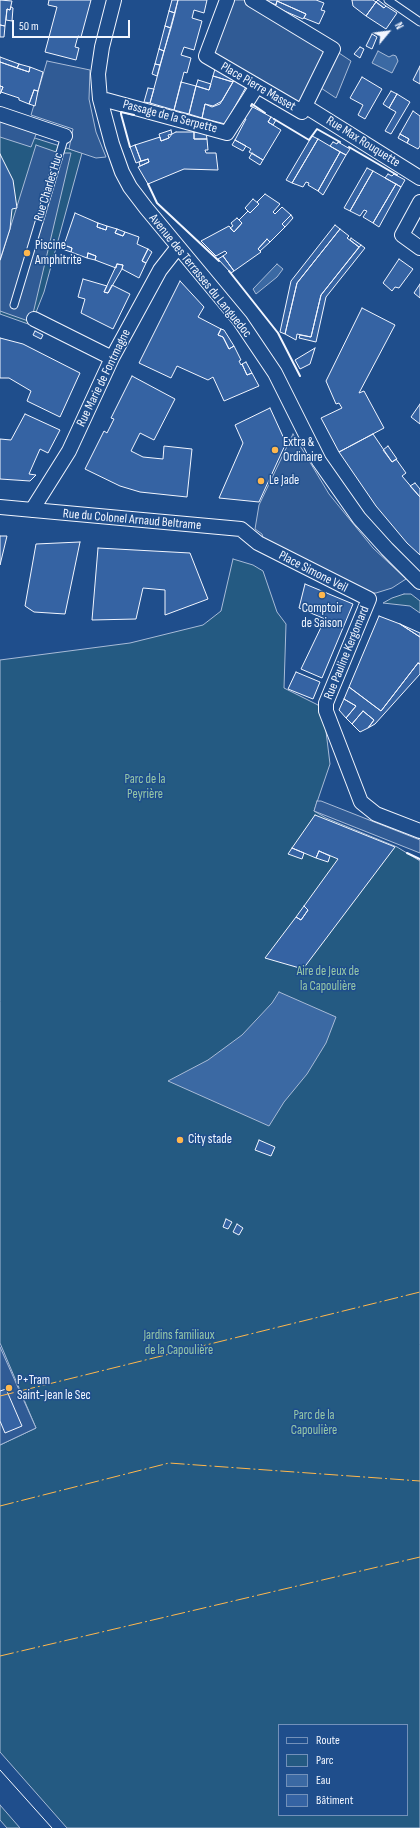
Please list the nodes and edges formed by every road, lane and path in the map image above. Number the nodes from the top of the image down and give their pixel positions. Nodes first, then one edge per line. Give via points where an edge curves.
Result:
1 (114, 0) edge
2 (227, 0) edge
3 (252, 0) edge
4 (388, 0) edge
5 (420, 22) edge
6 (257, 86) junction
7 (106, 100) dead end
8 (305, 106) junction
9 (0, 114) edge
10 (65, 136) joint
11 (420, 178) edge
12 (420, 202) edge
13 (178, 247) junction
14 (420, 248) edge
15 (14, 305) dead end
16 (34, 319) dead end
17 (112, 358) junction
18 (0, 507) edge
19 (32, 510) junction
20 (258, 543) joint
21 (420, 582) edge
22 (369, 599) joint
23 (420, 831) edge

1 - 13 street, Avenue des Terrasses du Languedoc via 98,74 100,99 106,123 122,172 130,187
2 - 6 street, Place Pierre Masset via 206,56
3 - 8 street, Place Pierre Masset via 333,49
4 - 5 lane
6 - 7 street, Passage de la Serpette via 227,133
6 - 8 street, Place Pierre Masset via 302,112
8 - 11 street, Rue Max Rouquette
9 - 10 street, Rue Charles Huc
10 - 15 lane, Rue Charles Huc
12 - 14 street via 402,235
13 - 17 street, Rue Marie de Fontmagne via 160,270
13 - 21 street, Avenue des Terrasses du Languedoc via 240,321 275,373 329,476 359,518
16 - 17 street
17 - 19 street, Rue Marie de Fontmagne via 68,451
18 - 19 street, Rue du Colonel Arnaud Beltrame
19 - 20 street, Rue du Colonel Arnaud Beltrame via 241,530
20 - 22 street, Place Simone Veil
22 - 23 street, Rue Pauline Kergomard via 326,702 326,711 361,802 376,814

